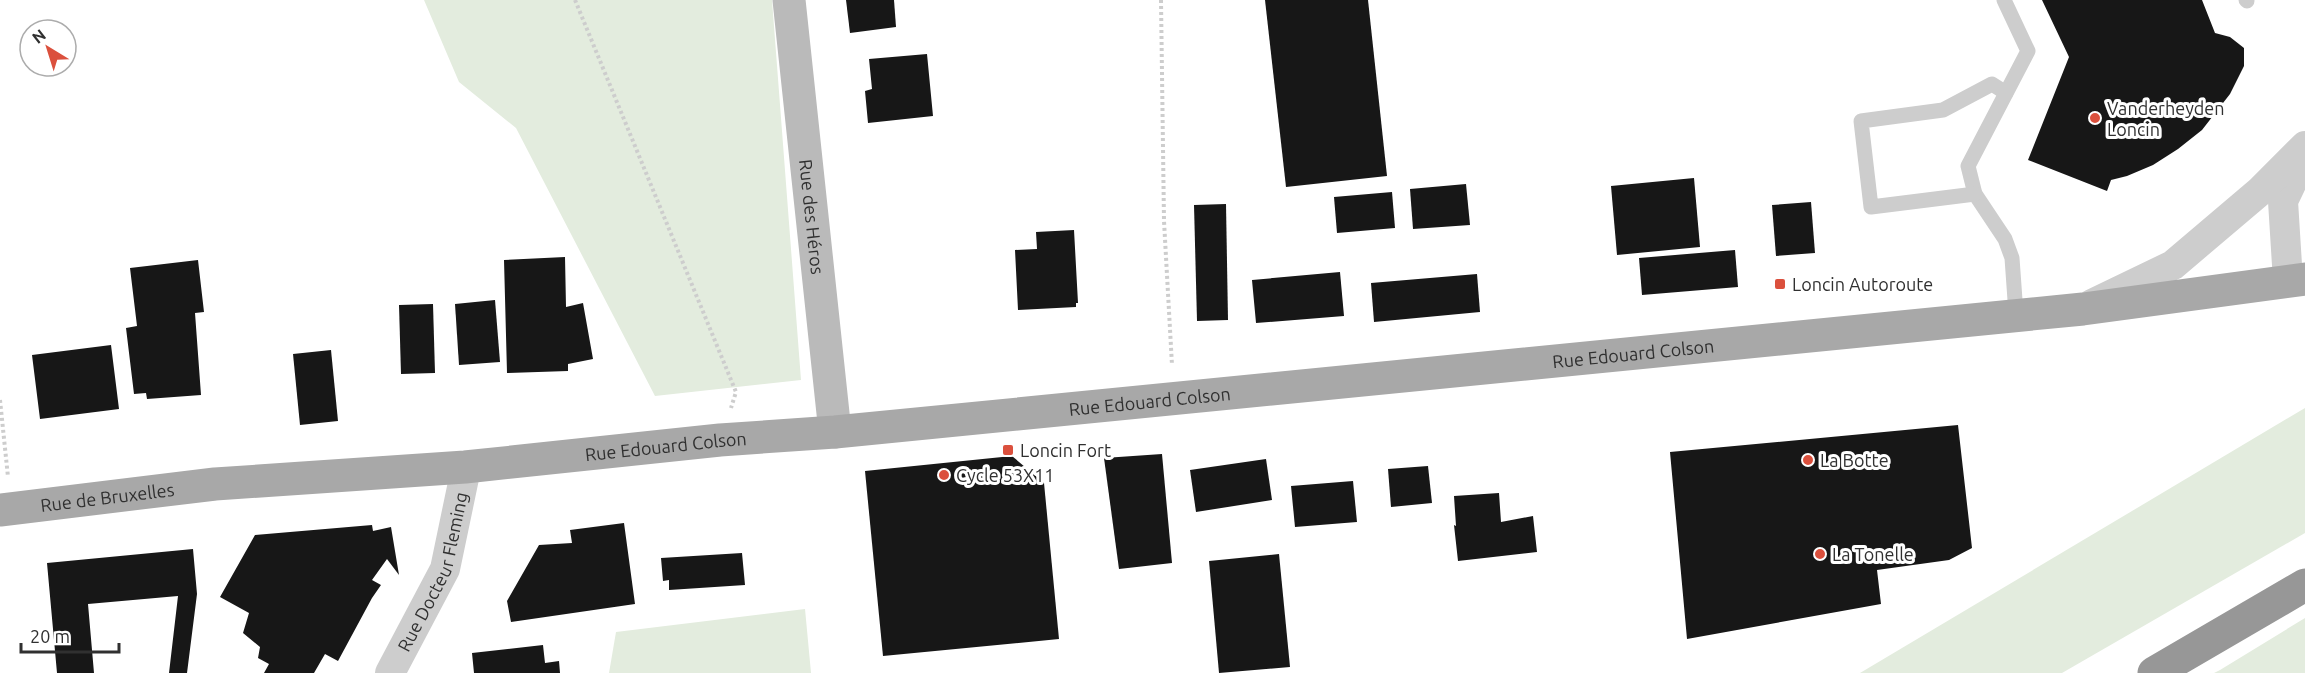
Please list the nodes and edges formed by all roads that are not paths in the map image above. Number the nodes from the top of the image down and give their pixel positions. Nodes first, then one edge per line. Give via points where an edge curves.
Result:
1 (789, 0) edge
2 (2004, 0) edge
3 (2006, 93) junction
4 (2305, 146) edge
5 (2305, 155) edge
6 (1975, 194) junction
7 (2300, 276) edge
8 (2083, 309) junction
9 (2016, 314) junction
10 (835, 432) junction
11 (465, 467) junction
12 (215, 484) joint
13 (6, 510) edge
14 (2305, 585) edge
15 (390, 673) edge
16 (2154, 673) edge

1 - 10 street, Rue des Héros
2 - 3 lane via 2028,51
3 - 6 lane via 1968,166
3 - 6 lane via 1992,84 1943,110 1861,122 1871,207
4 - 8 street via 2259,192 2173,265
5 - 7 street via 2283,201
6 - 9 lane via 2005,238 2012,258
7 - 8 main road, Rue Edouard Colson
8 - 9 main road, Rue Edouard Colson
9 - 10 main road, Rue Edouard Colson
10 - 11 main road, Rue Edouard Colson
11 - 12 main road, Rue Edouard Colson
11 - 15 street, Rue Docteur Fleming via 445,569
12 - 13 main road, Rue de Bruxelles
14 - 16 highway

